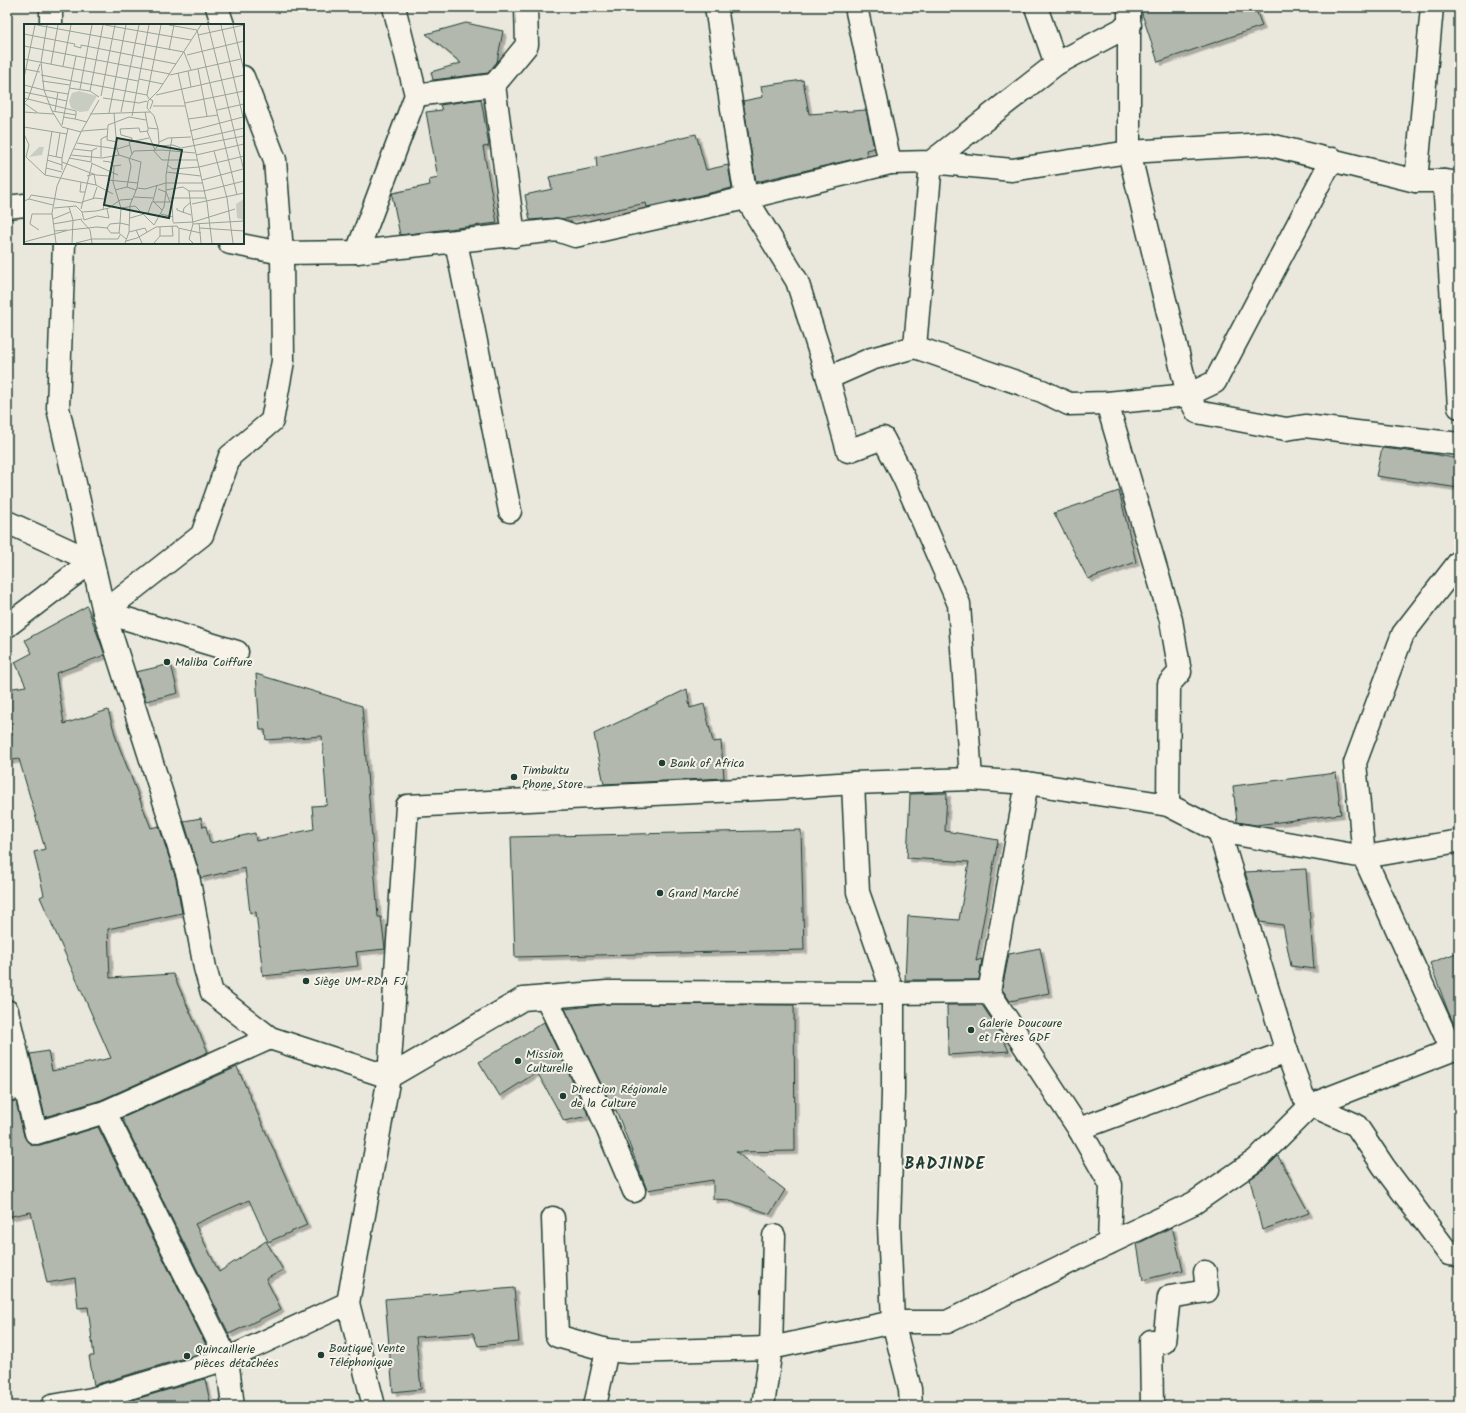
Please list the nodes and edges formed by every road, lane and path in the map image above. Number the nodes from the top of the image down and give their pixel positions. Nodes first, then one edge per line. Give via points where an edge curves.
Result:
1 (51, 7) edge
2 (216, 7) edge
3 (394, 7) edge
4 (526, 7) edge
5 (716, 7) edge
6 (856, 7) edge
7 (1036, 7) edge
8 (1432, 7) edge
9 (1130, 16) edge
10 (51, 24) edge
11 (223, 24) edge
12 (1056, 64) junction
13 (244, 80) edge
14 (494, 86) junction
15 (416, 95) junction
16 (1129, 152) junction
17 (1332, 159) junction
18 (931, 162) junction
19 (890, 163) junction
20 (1416, 181) junction
21 (1451, 182) edge
22 (746, 198) junction
23 (24, 205) edge
24 (7, 207) edge
25 (514, 236) junction
26 (456, 242) junction
27 (64, 244) edge
28 (235, 244) edge
29 (357, 252) junction
30 (282, 253) junction
31 (915, 347) junction
32 (828, 378) junction
33 (1188, 395) junction
34 (1107, 403) junction
35 (1459, 407) edge
36 (1459, 444) edge
37 (510, 511) dead end
38 (7, 522) edge
39 (92, 561) junction
40 (1459, 562) edge
41 (104, 612) junction
42 (7, 626) edge
43 (237, 652) dead end
44 (971, 779) junction
45 (854, 782) junction
46 (1028, 783) junction
47 (1168, 805) junction
48 (1219, 831) junction
49 (1459, 841) edge
50 (1364, 856) junction
51 (989, 992) junction
52 (893, 993) junction
53 (546, 997) junction
54 (7, 1011) edge
55 (270, 1038) junction
56 (1456, 1049) edge
57 (1287, 1052) junction
58 (388, 1077) junction
59 (16, 1089) edge
60 (1311, 1105) junction
61 (105, 1112) junction
62 (1079, 1129) junction
63 (634, 1191) dead end
64 (553, 1218) dead end
65 (774, 1236) dead end
66 (1109, 1243) junction
67 (1459, 1255) edge
68 (1205, 1272) dead end
69 (348, 1303) junction
70 (893, 1322) junction
71 (771, 1348) junction
72 (607, 1350) junction
73 (227, 1359) junction
74 (93, 1402) edge
75 (52, 1406) edge
76 (233, 1406) edge
77 (374, 1406) edge
78 (595, 1406) edge
79 (763, 1406) edge
80 (911, 1406) edge
81 (1152, 1406) edge

1 - 10 street
2 - 11 street
3 - 15 street
4 - 14 street via 527,45
5 - 22 street
6 - 19 street
7 - 12 street
8 - 20 street
9 - 12 street
9 - 16 street
12 - 18 street
13 - 30 street via 275,160
14 - 15 street
14 - 25 street
15 - 29 street
16 - 17 street via 1266,144
16 - 18 street via 1012,170
16 - 33 street
17 - 20 street
17 - 33 street via 1215,382
18 - 19 street
18 - 31 street
19 - 22 street
20 - 21 street
21 - 35 street
22 - 25 street via 576,236 557,230
22 - 32 street via 797,281
23 - 24 street
25 - 26 street
26 - 29 street
26 - 37 street
27 - 39 street via 58,408
28 - 30 street
29 - 30 street
30 - 41 street via 283,362 272,421 230,456 202,535
31 - 32 street via 871,359
31 - 34 street via 1042,391 1069,404
32 - 44 street via 848,451 883,438 904,478 959,604
33 - 34 street
33 - 36 street via 1197,412 1286,429 1305,426
34 - 47 street via 1171,620 1180,672 1169,684
38 - 39 street
39 - 41 street
39 - 42 street
40 - 50 street via 1403,634 1355,763
41 - 43 street
41 - 55 street via 188,876 212,993
44 - 45 street
44 - 46 street
45 - 52 street via 858,892
45 - 58 street via 407,806
46 - 47 street
46 - 51 street
47 - 48 street
48 - 50 street
48 - 57 street
49 - 50 street
50 - 56 street
51 - 52 street
51 - 62 street
52 - 53 street via 606,992
52 - 70 street via 889,1225
53 - 58 street via 523,999
53 - 63 street via 598,1104
54 - 59 street
55 - 58 street
55 - 61 street
56 - 60 street
57 - 60 street via 1303,1096
57 - 62 street
58 - 69 street
59 - 61 street via 36,1133
60 - 66 street via 1256,1160 1194,1203
60 - 67 street via 1356,1124 1449,1254
61 - 73 street
62 - 66 street via 1111,1185
64 - 72 street via 557,1336
65 - 71 street
66 - 70 street via 947,1322
68 - 81 street via 1207,1291 1170,1298 1164,1342 1151,1341
69 - 73 street
69 - 77 street
70 - 71 street
70 - 80 street via 910,1390
71 - 72 street via 628,1352
71 - 79 street
72 - 78 street
73 - 74 street
73 - 76 street
74 - 75 street

